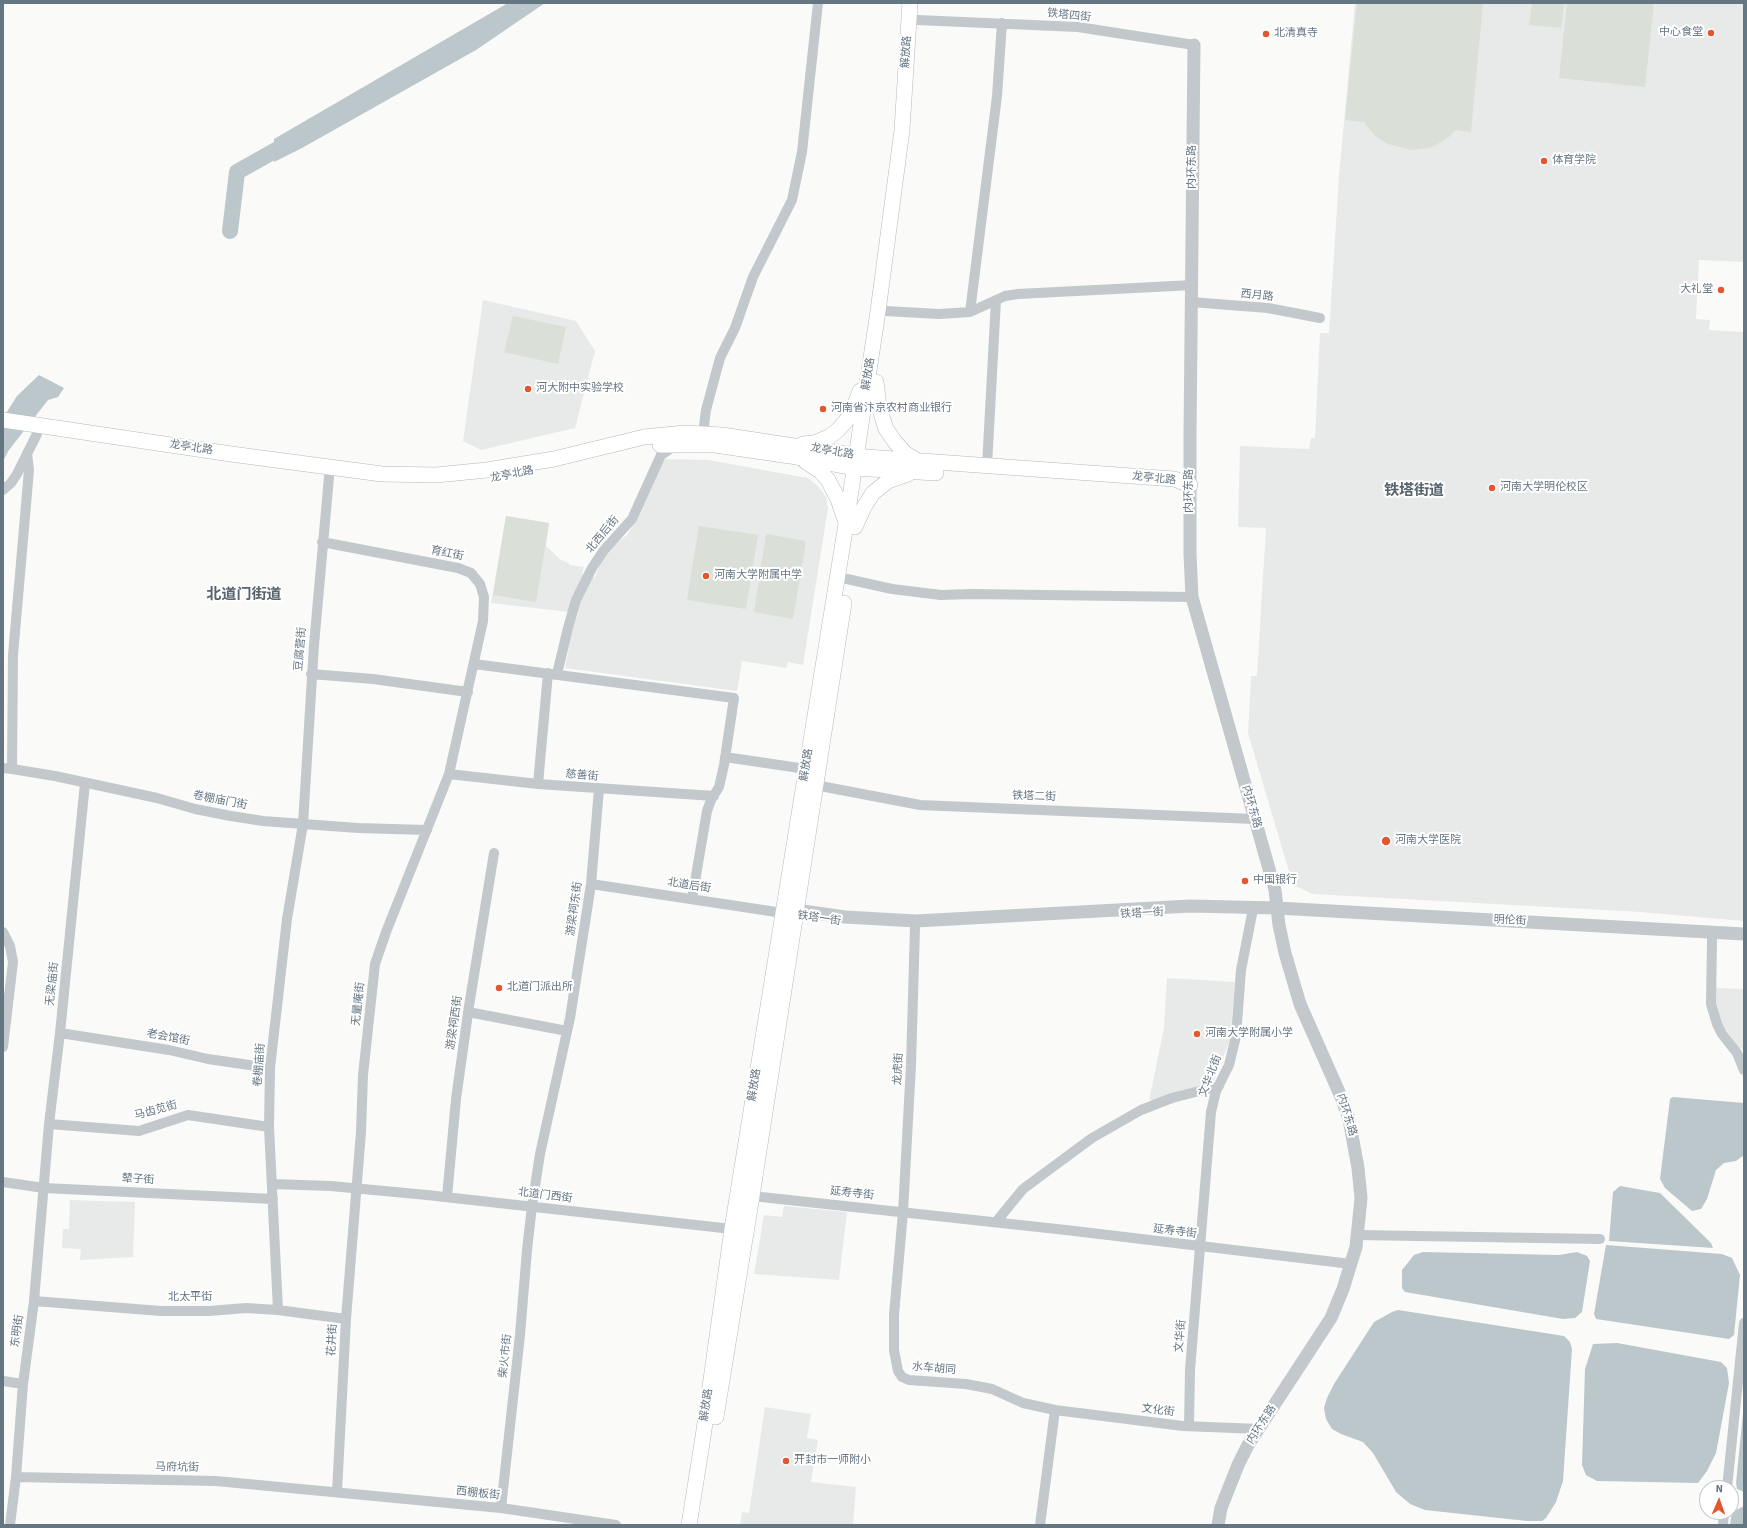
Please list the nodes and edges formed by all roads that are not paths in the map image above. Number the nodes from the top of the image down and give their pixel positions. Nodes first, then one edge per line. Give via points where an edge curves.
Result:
1 (818, 3) edge
2 (910, 3) edge
3 (918, 3) edge
4 (917, 20) junction
5 (1002, 22) junction
6 (1194, 45) joint
7 (1192, 286) junction
8 (996, 300) junction
9 (1191, 302) junction
10 (885, 311) junction
11 (970, 312) junction
12 (1320, 318) dead end
13 (872, 381) junction
14 (3, 420) edge
15 (3, 429) edge
16 (33, 430) junction
17 (702, 434) junction
18 (678, 444) junction
19 (789, 450) junction
20 (27, 453) junction
21 (860, 462) junction
22 (987, 466) junction
23 (919, 467) junction
24 (329, 477) junction
25 (1190, 485) junction
26 (3, 490) edge
27 (851, 525) junction
28 (322, 542) junction
29 (847, 579) junction
30 (1192, 597) junction
31 (474, 664) junction
32 (311, 674) junction
33 (553, 674) junction
34 (468, 692) junction
35 (725, 757) junction
36 (7, 768) edge
37 (806, 769) junction
38 (449, 774) junction
39 (85, 783) junction
40 (538, 784) junction
41 (815, 785) junction
42 (599, 789) junction
43 (714, 796) junction
44 (1254, 819) junction
45 (303, 824) junction
46 (427, 830) junction
47 (494, 853) dead end
48 (591, 884) junction
49 (692, 899) junction
50 (1277, 911) junction
51 (791, 913) junction
52 (1252, 914) junction
53 (915, 927) junction
54 (3, 932) edge
55 (1744, 934) edge
56 (1712, 939) junction
57 (1744, 941) edge
58 (468, 1012) junction
59 (567, 1031) junction
60 (60, 1033) junction
61 (3, 1047) edge
62 (270, 1068) junction
63 (1744, 1070) edge
64 (1219, 1086) junction
65 (49, 1124) junction
66 (269, 1127) junction
67 (3, 1182) edge
68 (272, 1184) junction
69 (44, 1188) junction
70 (356, 1188) junction
71 (752, 1196) junction
72 (447, 1197) junction
73 (273, 1199) junction
74 (532, 1206) junction
75 (903, 1212) junction
76 (996, 1222) junction
77 (732, 1229) junction
78 (1357, 1235) junction
79 (1600, 1239) dead end
80 (1202, 1247) junction
81 (1350, 1264) junction
82 (34, 1301) junction
83 (278, 1310) junction
84 (346, 1319) junction
85 (1744, 1323) edge
86 (3, 1381) edge
87 (23, 1384) junction
88 (1055, 1410) junction
89 (1189, 1426) junction
90 (1259, 1429) junction
91 (16, 1477) junction
92 (1728, 1480) edge
93 (337, 1492) junction
94 (501, 1508) junction
95 (10, 1525) edge
96 (616, 1525) edge
97 (689, 1525) edge
98 (699, 1525) edge
99 (1040, 1525) edge
100 (1218, 1525) edge

1 - 17 street via 802,152 792,200 753,277 735,328 720,358
2 - 13 main road, 解放路 via 902,130
3 - 4 main road, 解放路
4 - 5 street, 铁塔四街
4 - 10 main road, 解放路 via 909,131
5 - 6 street, 铁塔四街 via 1078,27
5 - 11 street via 997,96
6 - 7 street, 内环东路
7 - 8 street via 1018,294
7 - 9 street, 内环东路
8 - 11 street
8 - 22 street
9 - 12 street, 西月路 via 1268,308
9 - 25 street, 内环东路
10 - 11 street via 939,314
10 - 13 main road, 解放路
13 - 19 main road via 858,393 852,412 838,430 814,443
13 - 21 main road, 解放路
13 - 23 main road via 886,429
14 - 16 main road, 龙亭北路
15 - 16 main road, 龙亭北路
16 - 17 main road, 龙亭北路 via 400,475 436,475 487,470 554,459 644,437
16 - 20 street
16 - 24 main road, 龙亭北路 via 230,464
17 - 19 main road, 龙亭北路
18 - 19 main road, 龙亭北路
18 - 24 main road, 龙亭北路 via 645,446 488,480 458,483 400,485
18 - 33 street, 北西后街 via 661,455 632,519 604,550 592,568 576,600
19 - 21 main road, 龙亭北路
19 - 27 main road via 828,479
20 - 26 street via 17,474
20 - 36 street via 29,470 13,655
21 - 23 main road, 龙亭北路
21 - 27 main road, 解放路
22 - 23 main road, 龙亭北路
22 - 25 main road, 龙亭北路 via 1174,479
23 - 25 main road, 龙亭北路 via 1174,489
23 - 27 main road via 878,488
24 - 28 street, 豆腐营街
25 - 30 street, 内环东路
27 - 29 main road, 解放路
27 - 37 main road, 解放路
28 - 31 street, 育红街 via 458,568 471,573 480,584 484,597 483,621
28 - 32 street, 豆腐营街
29 - 30 street via 892,589 941,595
29 - 41 main road, 解放路
30 - 44 street, 内环东路
31 - 33 street
31 - 34 street, 育红街
32 - 34 street
32 - 45 street, 豆腐营街
33 - 35 street via 734,698
33 - 40 street
34 - 38 street, 育红街
35 - 37 street
35 - 43 street via 719,787
36 - 39 street, 卷棚庙门街
37 - 51 main road, 解放路
38 - 40 street, 慈善街
38 - 46 street, 育红街
39 - 45 street, 卷棚庙门街 via 157,798 195,810
39 - 60 street, 无梁庙街
40 - 42 street, 慈善街
41 - 44 street, 铁塔二街 via 920,805
41 - 51 main road, 解放路
42 - 43 street, 慈善街
42 - 48 street, 游梁祠东街
43 - 49 street via 707,811
44 - 50 street, 内环东路 via 1275,890
45 - 46 street, 卷棚庙门街
45 - 62 street, 卷棚庙街 via 287,919
46 - 70 street, 无量庵街 via 375,964 363,1075
47 - 58 street, 游梁祠西街
48 - 49 street, 北道后街
48 - 59 street, 游梁祠东街
49 - 51 street, 北道后街
50 - 51 street, 铁塔一街 via 1190,906 916,922
50 - 52 street, 铁塔一街
50 - 55 street, 明伦街
50 - 56 street, 明伦街
50 - 78 street, 内环东路 via 1285,953 1302,1010 1349,1119 1361,1198
51 - 53 street, 铁塔一街 via 844,922
51 - 71 main road, 解放路
51 - 77 main road, 解放路
52 - 53 street, 铁塔一街 via 1189,912
52 - 64 street, 文华北街 via 1241,970 1236,1036 1229,1065
53 - 75 street, 龙虎街
54 - 61 street via 10,946 13,962
56 - 57 street, 明伦街
56 - 63 street via 1711,1004 1717,1024 1737,1053
58 - 59 street
58 - 72 street, 游梁祠西街 via 456,1099
59 - 74 street, 游梁祠东街 via 540,1154
60 - 62 street, 老会馆街
60 - 65 street, 无梁庙街
62 - 66 street, 卷棚庙街
64 - 76 street via 1172,1098 1140,1110 1092,1138 1023,1189
64 - 80 street, 文华北街 via 1211,1112
65 - 66 street, 马齿苋街 via 139,1131 188,1115
65 - 69 street, 无梁庙街
66 - 68 street, 卷棚庙街
67 - 69 street, 辇子街
68 - 70 street, 北道门西街
68 - 73 street, 卷棚庙街
69 - 73 street, 辇子街
69 - 82 street, 东明街
70 - 72 street, 北道门西街
70 - 84 street, 花井街
71 - 75 street, 延寿寺街
71 - 98 main road, 解放路
72 - 74 street, 北道门西街
73 - 83 street, 卷棚庙街
74 - 77 street, 北道门西街
74 - 94 street, 柴火市街
75 - 76 street, 延寿寺街
75 - 88 street, 水车胡同 via 894,1322 894,1350 898,1371 902,1377 909,1380 966,1384 992,1389 1023,1403
76 - 80 street, 延寿寺街
77 - 97 main road, 解放路
78 - 79 street
78 - 81 street, 内环东路
80 - 81 street, 延寿寺街
80 - 89 street, 文华街 via 1190,1370
81 - 90 street, 内环东路 via 1331,1318
82 - 83 street, 北太平街 via 161,1311 246,1308
82 - 87 street, 东明街
83 - 84 street, 北太平街
84 - 93 street, 花井街
85 - 92 street
86 - 87 street
87 - 91 street, 东明街
88 - 89 street, 文化街
88 - 99 street
89 - 90 street, 文化街
90 - 100 street, 内环东路 via 1238,1465 1221,1508
91 - 93 street, 马府坑街 via 216,1481
91 - 95 street, 东明街
93 - 94 street, 西棚板街
94 - 96 street, 西棚板街

